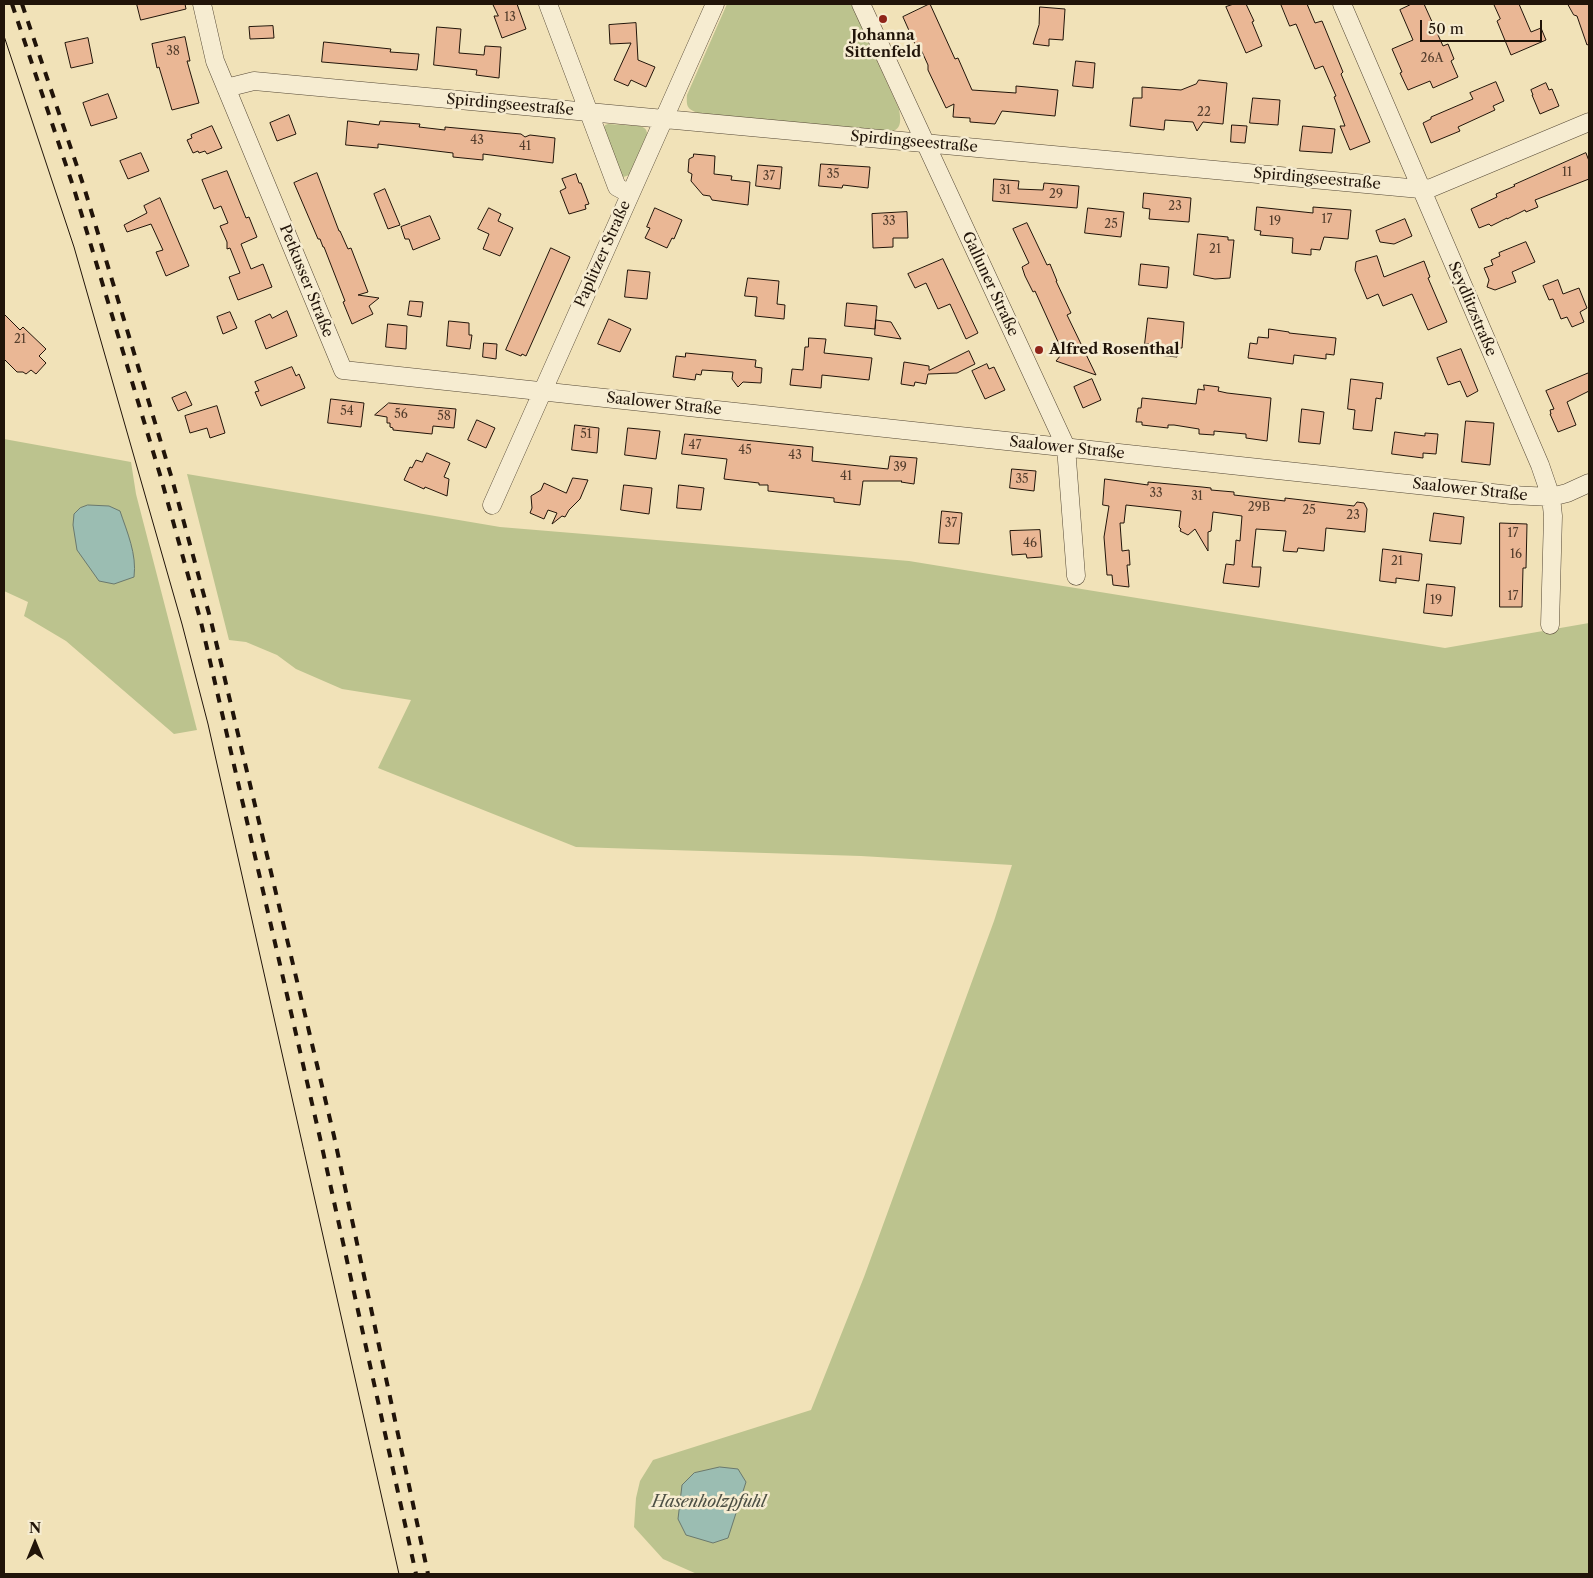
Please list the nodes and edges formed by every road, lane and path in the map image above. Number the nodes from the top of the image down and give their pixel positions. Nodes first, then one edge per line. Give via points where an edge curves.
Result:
1 (202, 4) edge
2 (548, 4) edge
3 (715, 4) edge
4 (861, 4) edge
5 (1342, 4) edge
6 (226, 88) junction
7 (588, 112) junction
8 (664, 119) junction
9 (1589, 122) edge
10 (924, 143) junction
11 (1420, 189) junction
12 (630, 194) junction
13 (542, 391) junction
14 (1066, 448) junction
15 (1589, 483) edge
16 (1551, 497) junction
17 (492, 505) dead end
18 (1076, 576) dead end
19 (1550, 625) dead end

1 - 6 street, Petkusser Straße via 215,61
2 - 7 street
3 - 8 street, Paplitzer Straße
4 - 10 street, Galluner Straße
5 - 11 street, Seydlitzstraße
6 - 7 street, Spirdingseestraße via 254,81
6 - 13 street, Petkusser Straße via 343,370
7 - 8 street, Spirdingseestraße
7 - 12 street via 617,187
8 - 10 street, Spirdingseestraße
8 - 12 street, Paplitzer Straße
9 - 11 street, Spirdingseestraße via 1431,188
10 - 11 street, Spirdingseestraße
10 - 14 street, Galluner Straße
11 - 16 street, Seydlitzstraße
12 - 13 street, Paplitzer Straße
13 - 14 street, Saalower Straße
13 - 17 street, Paplitzer Straße
14 - 16 street, Saalower Straße
14 - 18 street, Galluner Straße
15 - 16 street, Saalower Straße
16 - 19 street, Seydlitzstraße

